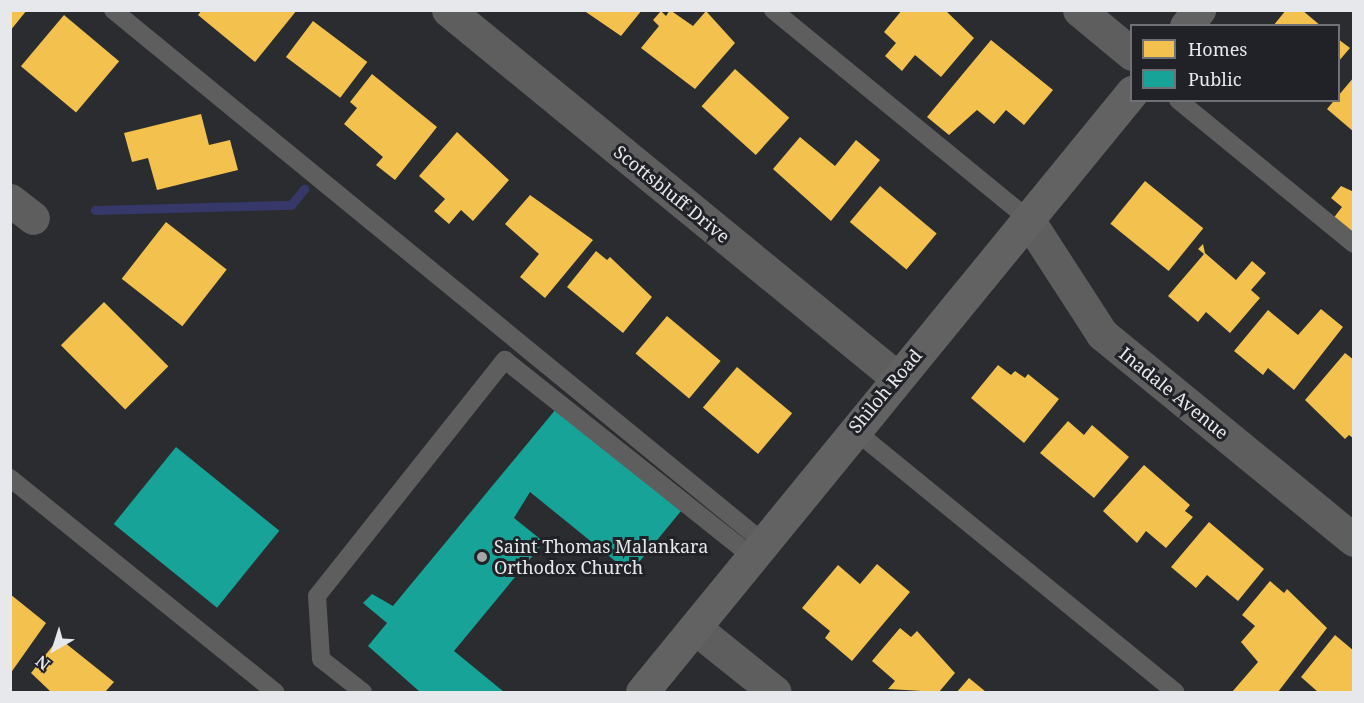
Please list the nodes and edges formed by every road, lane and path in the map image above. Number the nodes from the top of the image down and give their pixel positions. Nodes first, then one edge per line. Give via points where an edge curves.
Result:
1 (112, 10) edge
2 (448, 10) edge
3 (773, 10) edge
4 (1079, 10) edge
5 (1199, 10) edge
6 (1188, 24) edge
7 (1130, 53) edge
8 (1130, 93) edge
9 (1180, 102) edge
10 (1027, 218) junction
11 (1353, 244) edge
12 (896, 377) junction
13 (853, 429) junction
14 (10, 478) edge
15 (1353, 540) edge
16 (757, 549) junction
17 (695, 627) junction
18 (275, 693) edge
19 (363, 693) edge
20 (642, 693) edge
21 (775, 693) edge
22 (1175, 693) edge

1 - 16 lane
2 - 12 street, Scottsbluff Drive
3 - 10 lane
4 - 7 street
5 - 6 street
8 - 10 street, Shiloh Road
9 - 11 lane
10 - 12 street, Shiloh Road
10 - 15 street, Inadale Avenue via 1102,334
12 - 13 street, Shiloh Road
13 - 16 street, Shiloh Road
13 - 22 lane
14 - 18 lane
16 - 17 street, Shiloh Road
16 - 19 lane via 505,360 317,596 321,659
17 - 20 street, Shiloh Road
17 - 21 street

